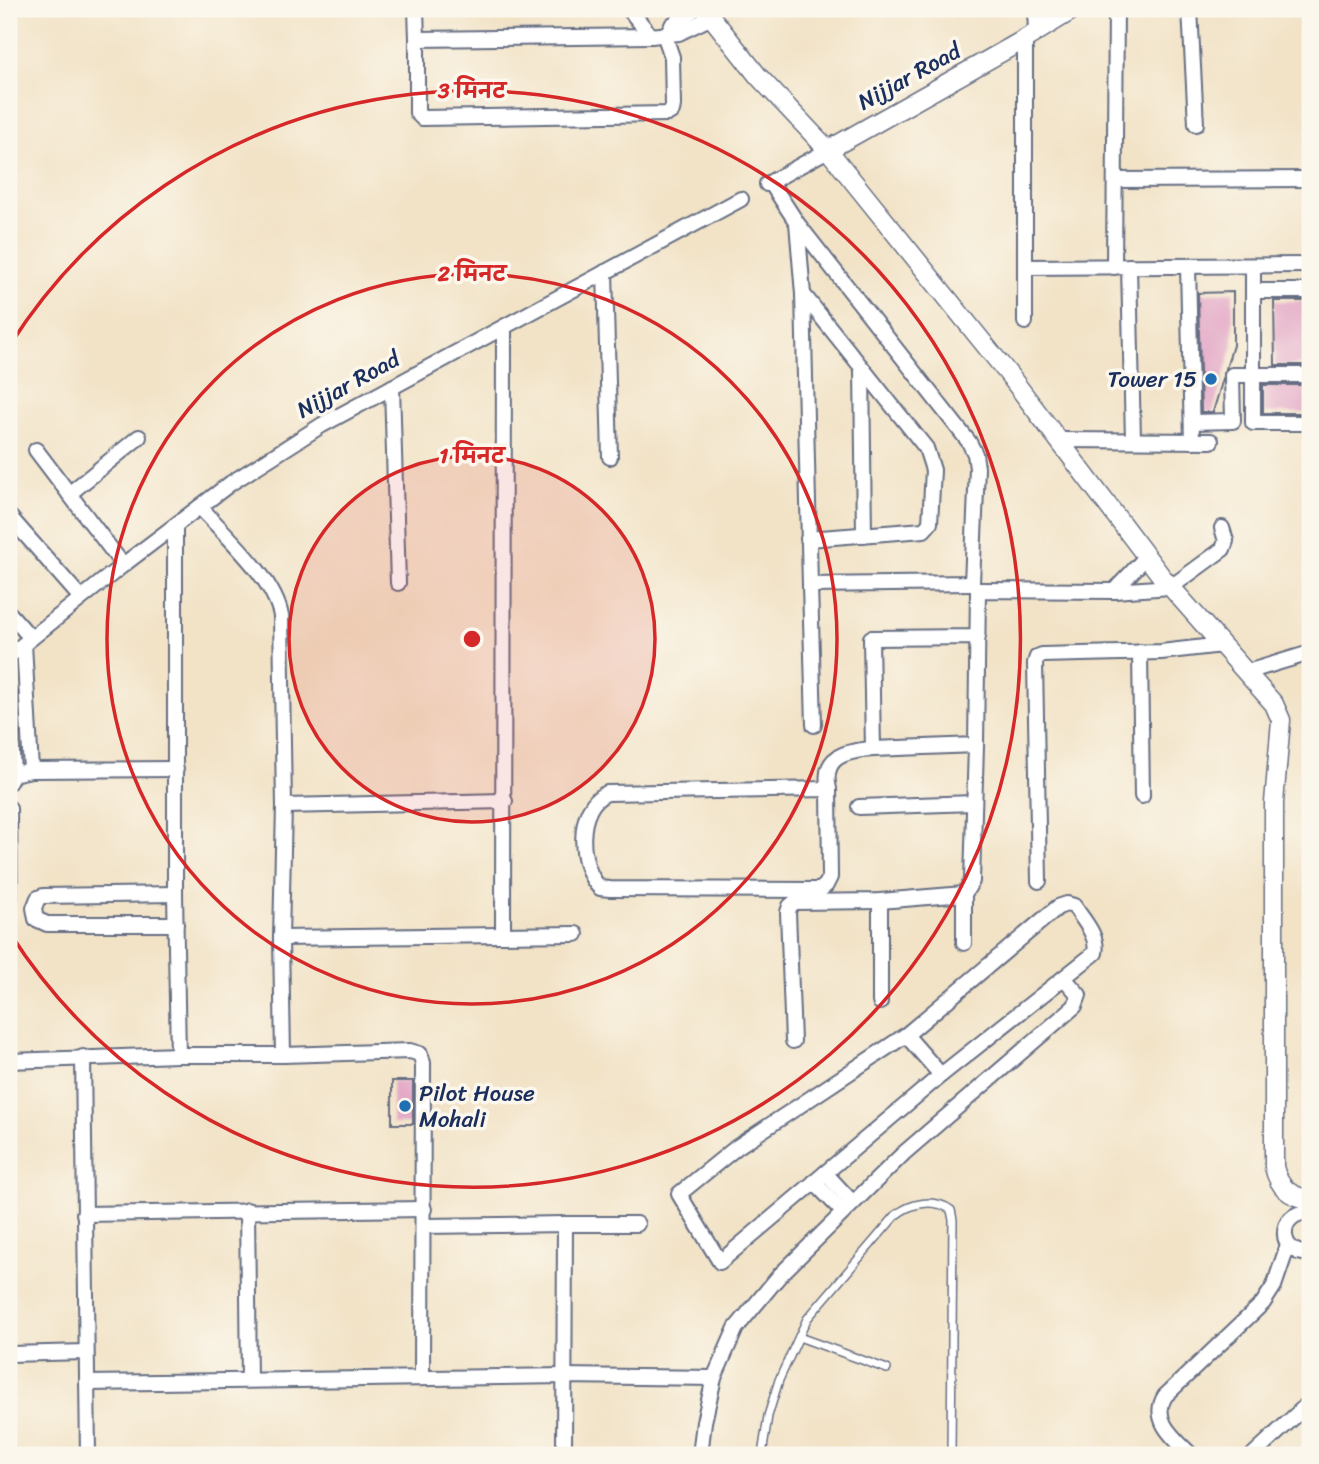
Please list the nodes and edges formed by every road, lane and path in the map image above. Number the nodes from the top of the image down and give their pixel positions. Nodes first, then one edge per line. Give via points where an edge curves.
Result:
1 (416, 9) edge
2 (629, 9) edge
3 (695, 9) edge
4 (1035, 9) edge
5 (1074, 9) edge
6 (1116, 9) edge
7 (1190, 9) edge
8 (1307, 9) edge
9 (708, 13) edge
10 (1310, 24) edge
11 (661, 35) junction
12 (1030, 35) junction
13 (416, 39) junction
14 (1196, 124) dead end
15 (828, 150) junction
16 (1310, 179) edge
17 (1115, 180) junction
18 (740, 199) dead end
19 (797, 223) junction
20 (1310, 265) edge
21 (1129, 266) junction
22 (1188, 266) junction
23 (1253, 266) junction
24 (1025, 267) junction
25 (1114, 267) junction
26 (605, 272) junction
27 (1310, 290) edge
28 (1253, 291) junction
29 (803, 294) junction
30 (1025, 322) dead end
31 (503, 327) junction
32 (862, 368) junction
33 (1310, 375) edge
34 (1253, 376) junction
35 (393, 387) junction
36 (1192, 422) junction
37 (1310, 422) edge
38 (139, 437) dead end
39 (1059, 440) junction
40 (1133, 440) junction
41 (1192, 441) junction
42 (1211, 441) dead end
43 (36, 450) dead end
44 (610, 457) dead end
45 (69, 494) junction
46 (200, 507) junction
47 (9, 516) edge
48 (175, 526) junction
49 (1222, 528) dead end
50 (864, 535) junction
51 (808, 539) junction
52 (1147, 556) junction
53 (123, 565) junction
54 (398, 583) dead end
55 (810, 585) junction
56 (1171, 587) junction
57 (1114, 591) junction
58 (81, 598) junction
59 (9, 613) edge
60 (978, 637) junction
61 (27, 641) junction
62 (1222, 646) junction
63 (1140, 652) junction
64 (1310, 653) edge
65 (9, 656) edge
66 (1247, 672) junction
67 (9, 692) edge
68 (814, 724) dead end
69 (976, 745) junction
70 (873, 749) junction
71 (176, 769) junction
72 (31, 770) junction
73 (11, 778) edge
74 (829, 789) junction
75 (1142, 796) dead end
76 (505, 801) junction
77 (974, 803) junction
78 (284, 806) junction
79 (859, 807) dead end
80 (9, 808) edge
81 (1039, 881) dead end
82 (175, 894) junction
83 (964, 894) junction
84 (10, 898) edge
85 (38, 898) junction
86 (880, 901) junction
87 (176, 924) junction
88 (576, 934) dead end
89 (503, 935) junction
90 (281, 938) junction
91 (964, 943) dead end
92 (1064, 978) junction
93 (880, 1002) dead end
94 (906, 1035) junction
95 (793, 1041) dead end
96 (178, 1055) junction
97 (283, 1055) junction
98 (83, 1057) junction
99 (9, 1061) edge
100 (941, 1076) junction
101 (820, 1177) junction
102 (1310, 1199) edge
103 (848, 1208) junction
104 (424, 1209) junction
105 (247, 1210) junction
106 (1310, 1213) edge
107 (84, 1214) junction
108 (565, 1224) junction
109 (637, 1224) dead end
110 (424, 1226) junction
111 (1288, 1245) junction
112 (1310, 1253) edge
113 (799, 1337) junction
114 (86, 1352) junction
115 (9, 1354) edge
116 (887, 1369) dead end
117 (564, 1376) junction
118 (422, 1378) junction
119 (714, 1378) junction
120 (249, 1380) junction
121 (87, 1382) junction
122 (1310, 1402) edge
123 (88, 1455) edge
124 (564, 1455) edge
125 (700, 1455) edge
126 (762, 1455) edge
127 (951, 1455) edge
128 (1191, 1455) edge
129 (1253, 1455) edge

1 - 13 street
2 - 11 street
3 - 11 street
4 - 12 street
5 - 12 street, Nijjar Road
6 - 17 street
7 - 14 street
8 - 10 street
9 - 11 street via 679,33
9 - 15 street via 758,76
11 - 13 street
11 - 13 street via 672,57 673,105 667,114 422,118 417,113
12 - 15 street, Nijjar Road
12 - 24 street
15 - 19 street, Nijjar Road via 769,183
15 - 39 street
16 - 17 street
17 - 25 street
18 - 26 street, Nijjar Road
19 - 29 street
19 - 55 street via 969,442 977,468 972,583
20 - 23 street
21 - 22 street
21 - 25 street
21 - 40 street
22 - 23 street
22 - 36 street
23 - 28 street
24 - 25 street
24 - 30 street
26 - 31 street, Nijjar Road
26 - 44 street
27 - 28 street
28 - 34 street
29 - 32 street
29 - 51 street
31 - 35 street, Nijjar Road
31 - 76 street
32 - 50 street
32 - 50 street via 926,447 933,470 928,528
33 - 34 street
34 - 36 street via 1232,376 1233,421
34 - 37 street via 1253,423
35 - 46 street, Nijjar Road via 323,425
35 - 54 street
36 - 41 street
38 - 45 street
39 - 40 street
39 - 52 street
40 - 41 street
41 - 42 street
43 - 45 street
45 - 53 street
46 - 48 street, Nijjar Road
46 - 78 street via 267,582 279,604
47 - 58 street
48 - 53 street, Nijjar Road
48 - 71 street
49 - 56 street via 1223,549
50 - 51 street
51 - 55 street
52 - 56 street
52 - 57 street
53 - 58 street, Nijjar Road
55 - 68 street
56 - 57 street
56 - 62 street
57 - 60 street via 978,590
58 - 61 street, Nijjar Road
59 - 61 street
60 - 69 street
60 - 70 street via 871,638
61 - 65 street, Nijjar Road
61 - 72 street
62 - 63 street
62 - 66 street
63 - 75 street
63 - 81 street via 1037,657
64 - 66 street
66 - 102 street via 1269,697 1281,720 1275,803 1274,1167 1289,1194
67 - 73 street
69 - 70 street
69 - 77 street
70 - 74 street via 838,757 828,767
71 - 72 street
71 - 82 street
72 - 73 street
74 - 74 street via 830,877 820,890 610,890 600,888 589,873 584,842 587,814 594,800 607,793
76 - 78 street
76 - 89 street
77 - 79 street
77 - 83 street via 972,881
78 - 90 street
80 - 84 street
82 - 85 street
82 - 87 street
83 - 86 street
83 - 91 street
84 - 85 street
85 - 87 street via 36,919 47,924
86 - 93 street
86 - 95 street via 795,902 790,906
87 - 96 street
88 - 89 street
89 - 90 street
90 - 97 street
92 - 94 street via 1096,949 1074,906 1067,904
92 - 100 street
92 - 103 street via 1079,995 1075,1006 904,1153
94 - 100 street
94 - 101 street via 737,1147 679,1194 720,1262
96 - 97 street
96 - 98 street
97 - 104 street via 420,1054
98 - 99 street
98 - 107 street
100 - 101 street
101 - 103 street
103 - 119 street via 779,1275 736,1328
104 - 105 street
104 - 110 street
105 - 107 street
105 - 120 street
106 - 111 street via 1290,1219 1284,1232
107 - 114 street
108 - 109 street
108 - 110 street
108 - 117 street
110 - 118 street
111 - 112 street via 1299,1253
111 - 128 street via 1263,1303 1161,1402 1161,1420
113 - 116 lane
113 - 126 lane via 779,1380
113 - 127 lane via 807,1320 905,1207 937,1204 951,1210
114 - 115 street
114 - 121 street
117 - 118 street
117 - 119 street
117 - 124 street
118 - 120 street
119 - 125 street
120 - 121 street
121 - 123 street
122 - 129 street

